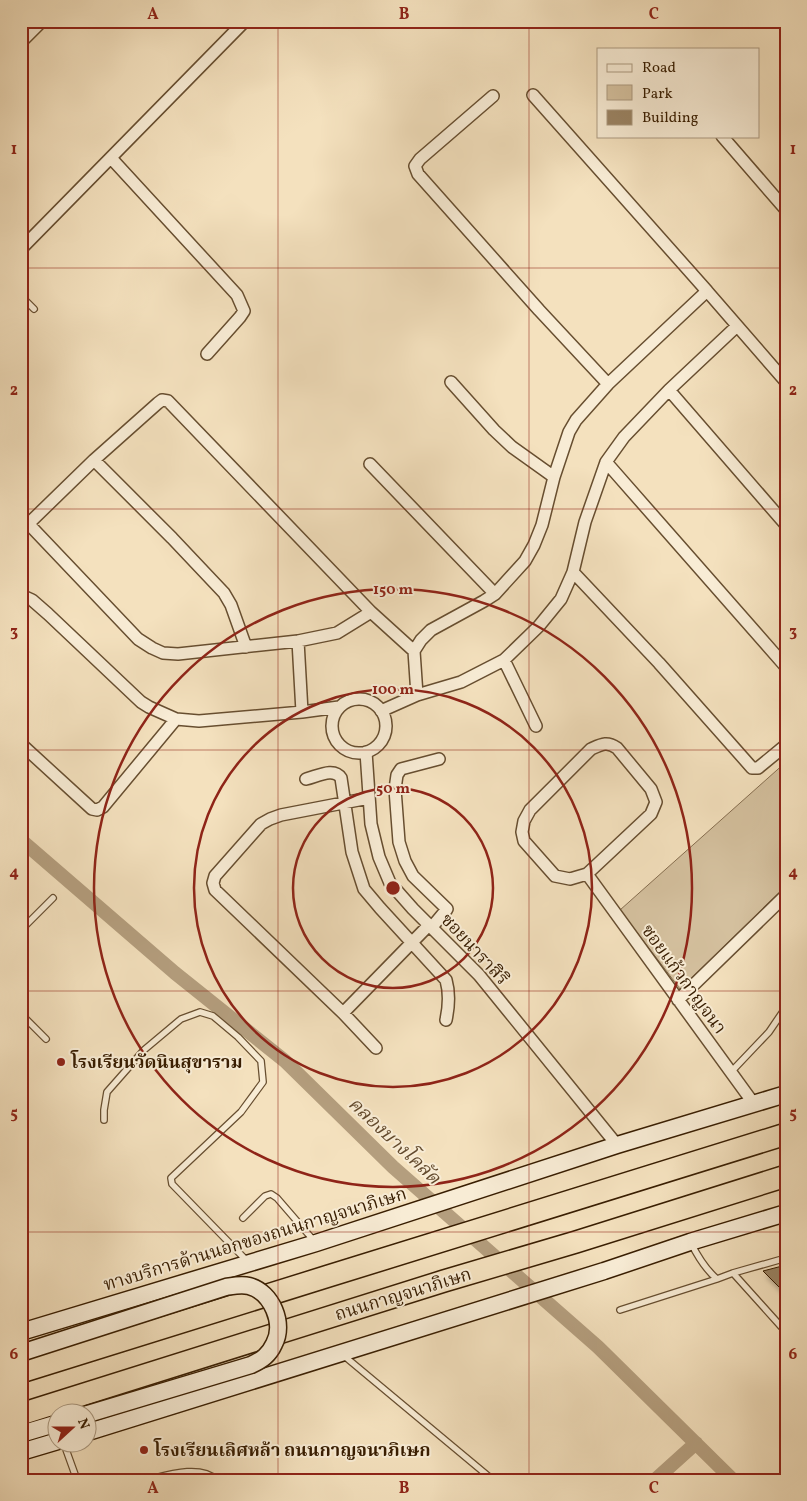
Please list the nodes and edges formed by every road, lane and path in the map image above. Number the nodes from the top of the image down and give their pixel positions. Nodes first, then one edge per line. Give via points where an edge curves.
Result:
1 (42, 21) edge
2 (245, 21) edge
3 (21, 42) edge
4 (533, 94) dead end
5 (493, 96) dead end
6 (724, 138) edge
7 (111, 158) junction
8 (786, 210) edge
9 (21, 248) edge
10 (707, 291) junction
11 (21, 296) edge
12 (34, 309) dead end
13 (737, 326) junction
14 (207, 354) dead end
15 (451, 382) dead end
16 (786, 382) edge
17 (608, 384) junction
18 (669, 390) junction
19 (94, 460) junction
20 (606, 462) junction
21 (370, 464) dead end
22 (554, 477) junction
23 (24, 524) edge
24 (786, 525) edge
25 (573, 572) junction
26 (495, 594) junction
27 (21, 595) edge
28 (371, 612) junction
29 (298, 641) junction
30 (246, 647) junction
31 (414, 651) junction
32 (504, 660) junction
33 (786, 667) edge
34 (417, 695) junction
35 (339, 706) junction
36 (381, 711) junction
37 (302, 712) junction
38 (176, 720) junction
39 (536, 726) dead end
40 (21, 744) edge
41 (786, 745) edge
42 (366, 752) junction
43 (439, 759) dead end
44 (306, 779) dead end
45 (369, 798) junction
46 (345, 803) junction
47 (587, 874) junction
48 (786, 895) edge
49 (53, 898) dead end
50 (431, 926) junction
51 (21, 930) edge
52 (412, 942) junction
53 (678, 1000) junction
54 (786, 1007) edge
55 (343, 1013) junction
56 (21, 1014) edge
57 (446, 1020) dead end
58 (46, 1039) dead end
59 (376, 1048) dead end
60 (730, 1072) junction
61 (786, 1094) edge
62 (754, 1104) junction
63 (104, 1120) dead end
64 (786, 1134) edge
65 (617, 1145) junction
66 (786, 1176) edge
67 (786, 1213) edge
68 (243, 1218) dead end
69 (690, 1242) junction
70 (316, 1243) junction
71 (786, 1258) edge
72 (248, 1263) junction
73 (732, 1273) junction
74 (717, 1278) junction
75 (620, 1310) dead end
76 (21, 1332) edge
77 (786, 1332) edge
78 (21, 1353) edge
79 (341, 1353) junction
80 (21, 1372) edge
81 (98, 1411) edge
82 (21, 1414) edge
83 (48, 1426) edge
84 (98, 1429) edge
85 (21, 1434) edge
86 (48, 1445) edge
87 (21, 1452) edge
88 (68, 1454) edge
89 (77, 1480) edge
90 (147, 1480) edge
91 (217, 1480) edge
92 (493, 1480) edge

1 - 3 street
2 - 7 street
4 - 10 street
5 - 17 street via 420,159 415,166 418,174
6 - 8 street
7 - 9 street
7 - 14 street via 241,302 244,311
10 - 13 street
10 - 17 street
11 - 12 lane
13 - 16 street
13 - 18 street
15 - 22 street via 494,430
17 - 22 street via 569,432
18 - 20 street via 624,437
18 - 24 street
19 - 23 street
19 - 28 street via 158,403 168,401
19 - 30 street via 224,593
20 - 25 street via 585,522
20 - 33 street
21 - 26 street
22 - 26 street via 534,545 525,561
23 - 30 street via 138,639 152,648 178,654
25 - 32 street via 561,599
25 - 41 street via 752,768 758,768
26 - 31 street via 431,630
27 - 38 street via 48,614 141,702
28 - 29 street via 337,633
28 - 31 street
29 - 30 street
29 - 37 street
31 - 34 street
32 - 34 street via 461,682
32 - 39 street
34 - 36 street
35 - 36 street via 362,698
35 - 37 street
35 - 42 street via 332,721 334,738 348,751
36 - 42 street via 386,723 385,732 375,748
37 - 38 street
38 - 40 street via 103,807 97,810 92,809
42 - 45 street, ซอยนาราสิริ
43 - 50 street via 401,769 394,789 399,842 406,861 413,876 446,909
44 - 46 street via 338,773
45 - 46 street
45 - 50 street, ซอยนาราสิริ via 370,824 378,857 390,883
46 - 52 street via 352,852 364,889
46 - 55 street via 265,821 214,876 213,883 215,890
47 - 47 street via 651,814 656,802 651,789 611,744 592,749 530,810 524,821 524,841 555,876 570,880
47 - 53 street, ซอยแก้วกาญจนา
48 - 53 street
49 - 51 lane
50 - 52 street
50 - 65 street, ซอยนาราสิริ via 479,975
52 - 55 street
52 - 57 street via 446,980 449,991
53 - 60 street, ซอยแก้วกาญจนา
54 - 60 lane via 770,1032
55 - 59 street
56 - 58 lane
60 - 62 street, ซอยแก้วกาญจนา
61 - 62 main road, ทางบริการด้านนอกของถนนกาญจนาภิเษก
62 - 65 main road, ทางบริการด้านนอกของถนนกาญจนาภิเษก
63 - 72 lane via 107,1092 144,1050 181,1019 200,1012 213,1016 238,1037 261,1061 263,1082 241,1112 171,1180
64 - 80 highway
65 - 70 main road, ทางบริการด้านนอกของถนนกาญจนาภิเษก
66 - 82 highway, ถนนกาญจนาภิเษก
67 - 69 main road
68 - 70 lane via 271,1194
69 - 74 lane via 704,1266
69 - 79 main road
70 - 72 main road, ทางบริการด้านนอกของถนนกาญจนาภิเษก
71 - 73 lane
72 - 76 main road, ทางบริการด้านนอกของถนนกาญจนาภิเษก
73 - 74 lane
73 - 77 lane
74 - 75 lane
78 - 81 main road, bridge via 226,1287 250,1286 268,1298 277,1317 278,1330 276,1342 262,1359
79 - 84 main road
79 - 92 lane
83 - 85 main road
86 - 87 main road
88 - 89 lane
90 - 91 lane via 192,1471

